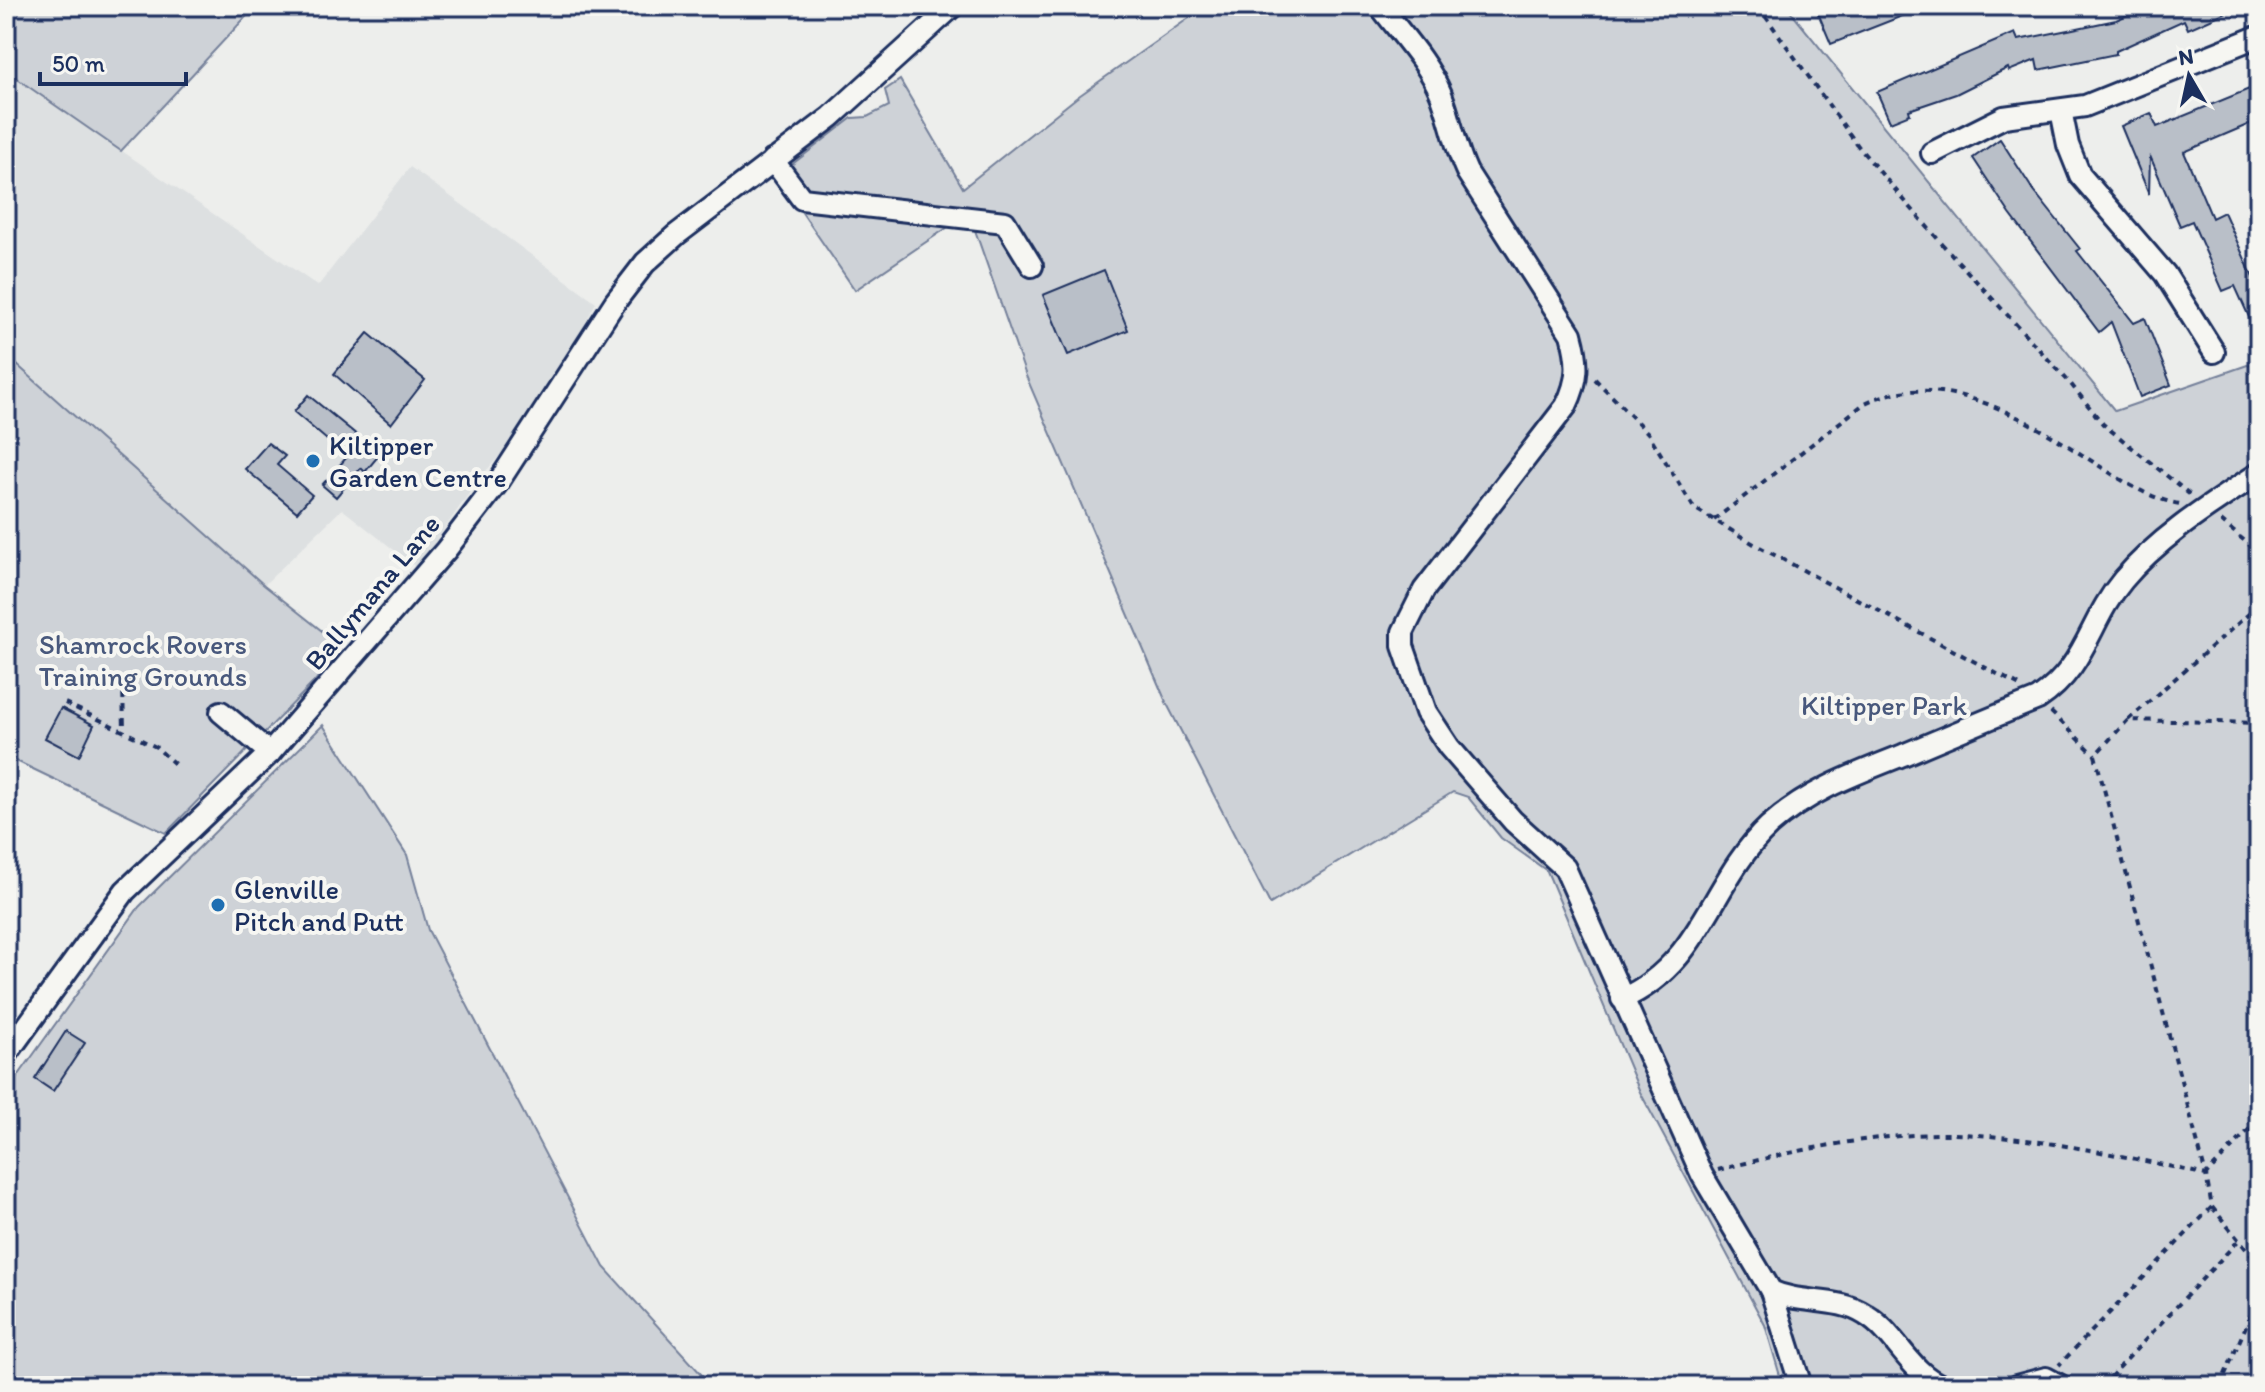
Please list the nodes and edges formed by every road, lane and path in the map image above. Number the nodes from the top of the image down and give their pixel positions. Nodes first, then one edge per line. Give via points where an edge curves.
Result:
1 (953, 6) edge
2 (1380, 6) edge
3 (1758, 6) edge
4 (2259, 36) edge
5 (2061, 110) junction
6 (1932, 153) dead end
7 (773, 160) junction
8 (1032, 266) dead end
9 (2214, 352) dead end
10 (1579, 364) junction
11 (2259, 473) edge
12 (2206, 508) junction
13 (1714, 520) junction
14 (2259, 553) edge
15 (2259, 605) edge
16 (123, 682) dead end
17 (2038, 699) junction
18 (65, 703) dead end
19 (221, 712) dead end
20 (2128, 720) junction
21 (2259, 723) edge
22 (124, 731) junction
23 (270, 753) junction
24 (2095, 755) junction
25 (176, 765) dead end
26 (1622, 999) junction
27 (6, 1055) edge
28 (2259, 1119) edge
29 (1702, 1175) junction
30 (2206, 1175) junction
31 (2212, 1207) junction
32 (2239, 1240) junction
33 (2259, 1265) edge
34 (1771, 1291) junction
35 (2259, 1296) edge
36 (2054, 1382) edge
37 (1801, 1386) edge
38 (1943, 1386) edge
39 (2016, 1386) edge
40 (2102, 1386) edge
41 (2220, 1386) edge

1 - 7 street, Ballymana Lane via 870,84
2 - 10 street via 1428,70 1467,172 1571,334
3 - 12 path via 1861,150 1943,245 2103,424
4 - 5 street via 2085,106
5 - 6 street via 2004,117
5 - 9 street via 2080,175 2165,274
7 - 8 street via 802,199 1005,222
7 - 23 street, Ballymana Lane via 645,263 499,481
10 - 13 path via 1648,433 1694,508
10 - 26 street via 1566,406 1424,590 1403,632 1403,646 1426,712 1449,747 1513,821 1565,868
11 - 12 street
12 - 13 path via 2161,501 2040,429 1968,397 1936,390 1891,390 1865,403
12 - 14 path
12 - 17 street via 2123,581 2075,665
13 - 17 path via 1995,670
15 - 20 path
16 - 22 path
17 - 24 path
17 - 26 street via 1796,803 1742,860 1672,967 1655,983
18 - 22 path
19 - 23 street
20 - 21 path
20 - 24 path
22 - 25 path via 156,747
23 - 27 street, Ballymana Lane via 125,891
24 - 30 path
26 - 29 street
28 - 30 path
29 - 30 path via 1790,1152 1876,1139 1976,1135 2145,1160
29 - 34 street
30 - 31 path
31 - 32 path
31 - 36 path
32 - 33 path
32 - 40 path
34 - 37 street
34 - 38 street via 1837,1303 1865,1314
35 - 41 path
36 - 39 street

